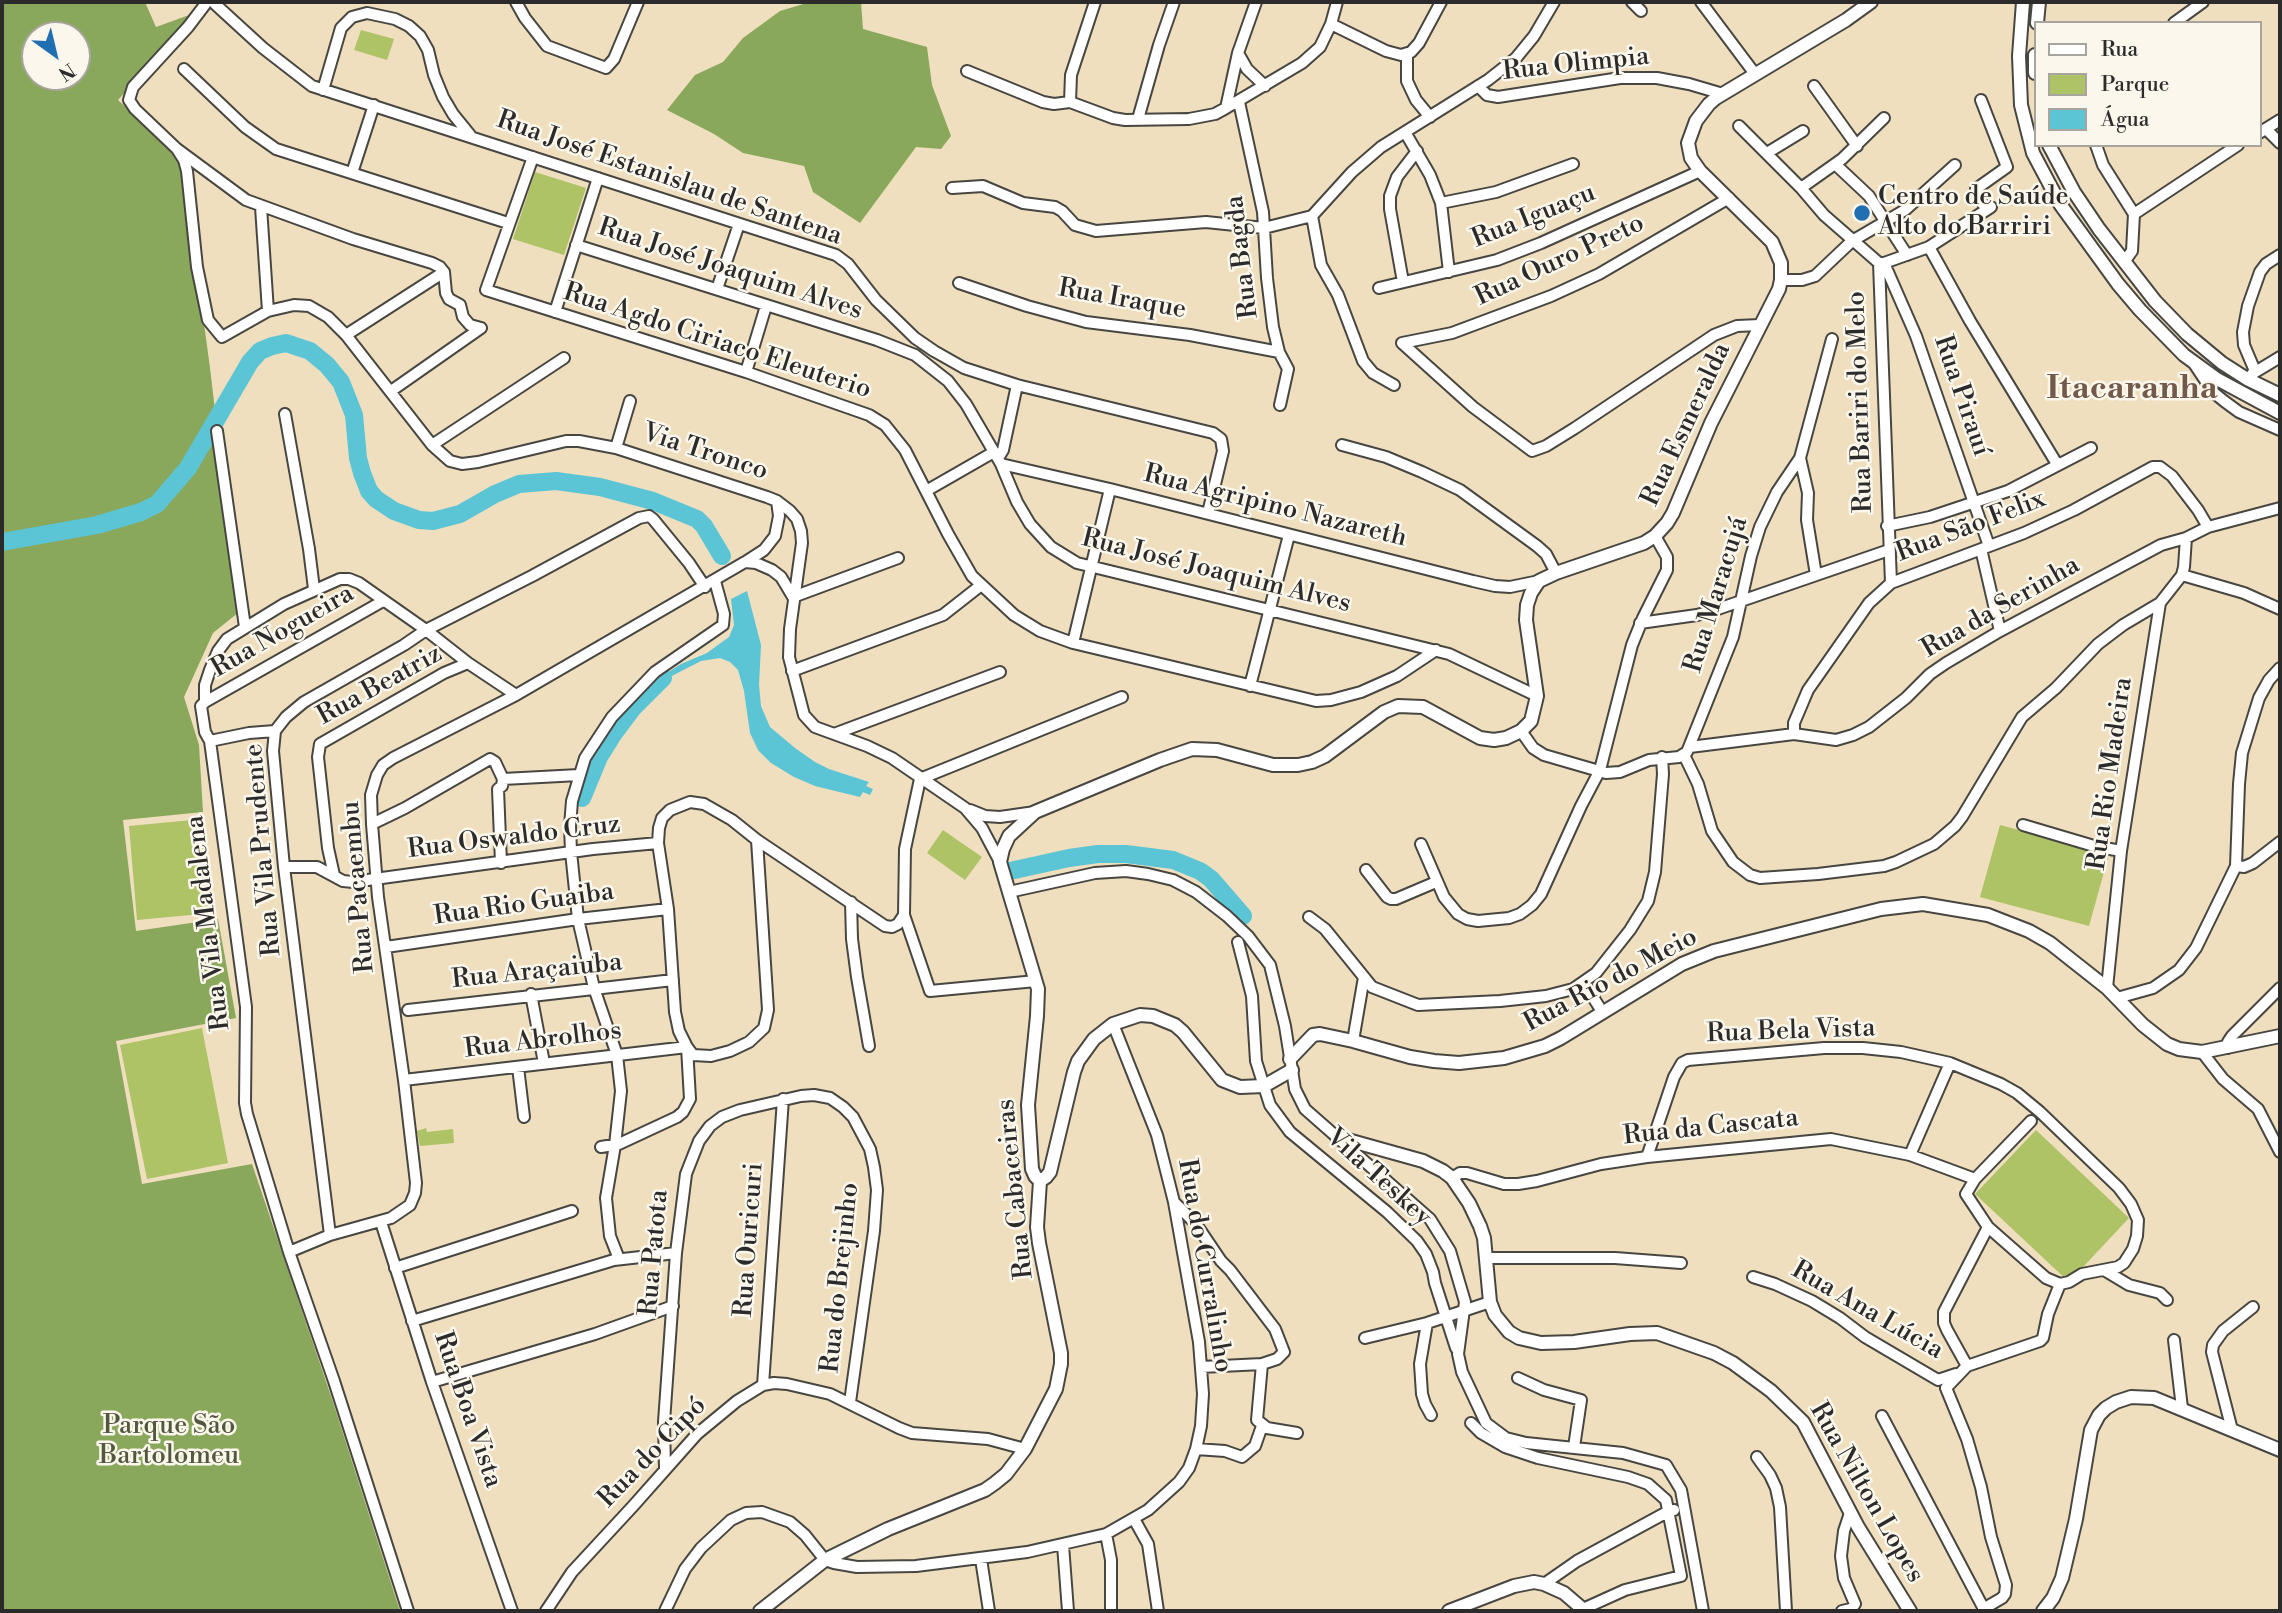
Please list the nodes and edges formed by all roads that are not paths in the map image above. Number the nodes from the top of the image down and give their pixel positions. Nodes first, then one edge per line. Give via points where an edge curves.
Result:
1 (214, 2) edge
2 (516, 2) edge
3 (638, 2) edge
4 (1095, 2) edge
5 (1174, 2) edge
6 (1256, 2) edge
7 (1337, 2) edge
8 (1441, 2) edge
9 (1554, 2) edge
10 (1632, 2) edge
11 (1701, 2) edge
12 (1871, 2) edge
13 (2023, 2) edge
14 (2039, 2) edge
15 (2203, 2) edge
16 (1641, 11) dead end
17 (1332, 19) junction
18 (2038, 21) edge
19 (2177, 21) edge
20 (1238, 52) junction
21 (1407, 54) junction
22 (184, 69) dead end
23 (967, 71) dead end
24 (1755, 75) junction
25 (1265, 86) junction
26 (1478, 86) junction
27 (1814, 86) dead end
28 (323, 90) junction
29 (1723, 94) junction
30 (1981, 100) dead end
31 (1070, 102) junction
32 (1239, 102) junction
33 (374, 105) junction
34 (1226, 108) junction
35 (1430, 117) junction
36 (1884, 118) dead end
37 (1138, 120) junction
38 (2280, 120) edge
39 (1740, 125) dead end
40 (1803, 131) dead end
41 (2263, 131) edge
42 (1405, 132) junction
43 (471, 136) junction
44 (2280, 142) edge
45 (1857, 146) junction
46 (2050, 147) edge
47 (2097, 147) edge
48 (2235, 147) edge
49 (177, 149) junction
50 (1417, 151) junction
51 (1767, 153) junction
52 (533, 157) junction
53 (1573, 164) dead end
54 (1835, 164) junction
55 (1955, 165) dead end
56 (1699, 171) junction
57 (352, 173) junction
58 (598, 177) junction
59 (952, 188) dead end
60 (1801, 188) junction
61 (1729, 198) junction
62 (1441, 203) junction
63 (261, 207) junction
64 (2134, 214) junction
65 (1312, 216) junction
66 (1886, 222) junction
67 (508, 223) junction
68 (739, 224) junction
69 (1264, 228) junction
70 (1852, 241) junction
71 (576, 245) junction
72 (1929, 247) junction
73 (2280, 254) edge
74 (1907, 255) junction
75 (2124, 262) junction
76 (1881, 263) junction
77 (444, 272) junction
78 (1449, 272) junction
79 (1781, 280) junction
80 (1403, 282) junction
81 (959, 283) dead end
82 (1379, 288) dead end
83 (717, 289) junction
84 (766, 306) junction
85 (268, 311) junction
86 (555, 312) junction
87 (1760, 325) junction
88 (346, 335) junction
89 (1832, 340) dead end
90 (1279, 352) junction
91 (564, 358) dead end
92 (2280, 358) edge
93 (2193, 363) junction
94 (746, 372) junction
95 (2251, 375) junction
96 (1017, 385) junction
97 (1394, 385) dead end
98 (391, 391) junction
99 (2280, 395) edge
100 (630, 401) dead end
101 (1280, 405) dead end
102 (2280, 413) edge
103 (285, 414) dead end
104 (2280, 430) edge
105 (217, 431) dead end
106 (432, 445) junction
107 (1342, 445) dead end
108 (616, 448) junction
109 (2091, 448) dead end
110 (998, 458) junction
111 (1800, 458) junction
112 (2057, 464) junction
113 (1110, 489) junction
114 (926, 491) junction
115 (777, 501) junction
116 (1974, 501) junction
117 (2280, 508) edge
118 (1208, 513) junction
119 (1888, 526) junction
120 (2208, 527) junction
121 (1289, 535) junction
122 (1655, 536) junction
123 (2186, 538) junction
124 (1985, 547) junction
125 (1889, 550) junction
126 (898, 558) dead end
127 (746, 562) junction
128 (1090, 568) junction
129 (1556, 573) junction
130 (1816, 575) junction
131 (2182, 575) junction
132 (1539, 581) junction
133 (1891, 583) junction
134 (710, 584) junction
135 (981, 586) junction
136 (314, 589) junction
137 (793, 597) junction
138 (383, 601) junction
139 (1741, 602) junction
140 (2160, 603) junction
141 (2280, 609) edge
142 (1268, 610) junction
143 (1640, 623) junction
144 (245, 626) junction
145 (426, 630) junction
146 (2000, 631) junction
147 (1073, 643) junction
148 (1436, 650) junction
149 (468, 663) junction
150 (2280, 668) edge
151 (792, 671) junction
152 (1000, 672) dead end
153 (1250, 686) junction
154 (516, 695) junction
155 (1536, 696) junction
156 (1122, 697) dead end
157 (205, 702) junction
158 (275, 731) junction
159 (1521, 731) junction
160 (834, 734) junction
161 (1794, 734) junction
162 (210, 741) junction
163 (1687, 751) junction
164 (1662, 757) junction
165 (1600, 770) junction
166 (579, 775) junction
167 (503, 779) junction
168 (920, 779) junction
169 (964, 808) junction
170 (1035, 812) junction
171 (372, 824) junction
172 (2024, 825) dead end
173 (757, 840) junction
174 (2280, 842) edge
175 (658, 843) junction
176 (1421, 844) dead end
177 (2121, 851) junction
178 (571, 852) junction
179 (1000, 862) junction
180 (501, 863) junction
181 (2236, 866) junction
182 (284, 867) junction
183 (1366, 870) dead end
184 (335, 876) junction
185 (376, 878) junction
186 (1436, 882) junction
187 (1009, 892) junction
188 (851, 902) junction
189 (668, 909) junction
190 (904, 915) junction
191 (1309, 917) dead end
192 (578, 919) junction
193 (1238, 942) dead end
194 (386, 947) junction
195 (1364, 977) junction
196 (673, 980) junction
197 (1036, 981) junction
198 (1584, 983) junction
199 (594, 988) junction
200 (2107, 988) junction
201 (2280, 988) edge
202 (531, 994) junction
203 (2117, 998) junction
204 (408, 1010) dead end
205 (1603, 1013) junction
206 (1113, 1024) junction
207 (2280, 1036) edge
208 (1353, 1041) junction
209 (869, 1046) dead end
210 (687, 1047) junction
211 (2227, 1048) junction
212 (2202, 1052) junction
213 (617, 1055) junction
214 (544, 1063) junction
215 (1950, 1063) junction
216 (1291, 1064) junction
217 (518, 1067) junction
218 (404, 1080) junction
219 (1264, 1086) junction
220 (783, 1099) junction
221 (524, 1118) dead end
222 (2031, 1121) dead end
223 (1337, 1137) junction
224 (615, 1145) junction
225 (601, 1147) dead end
226 (2280, 1153) edge
227 (1910, 1155) junction
228 (1647, 1157) junction
229 (1452, 1178) junction
230 (1975, 1179) junction
231 (1040, 1181) junction
232 (1174, 1202) junction
233 (572, 1211) dead end
234 (381, 1222) junction
235 (1988, 1227) junction
236 (330, 1235) junction
237 (289, 1252) junction
238 (676, 1253) junction
239 (1486, 1258) junction
240 (619, 1259) junction
241 (1681, 1263) dead end
242 (396, 1268) junction
243 (2104, 1270) junction
244 (1753, 1277) dead end
245 (2060, 1284) junction
246 (2167, 1300) dead end
247 (1490, 1302) junction
248 (673, 1306) junction
249 (2253, 1307) dead end
250 (1465, 1310) junction
251 (1447, 1317) junction
252 (412, 1321) junction
253 (1427, 1323) junction
254 (1365, 1338) dead end
255 (2174, 1340) dead end
256 (1458, 1354) junction
257 (1262, 1364) junction
258 (1202, 1367) junction
259 (1964, 1369) junction
260 (1518, 1378) dead end
261 (432, 1382) junction
262 (763, 1385) junction
263 (850, 1402) junction
264 (2182, 1408) junction
265 (1431, 1415) dead end
266 (1882, 1416) dead end
267 (1471, 1423) dead end
268 (1262, 1426) junction
269 (2232, 1430) junction
270 (1297, 1433) dead end
271 (1574, 1447) junction
272 (1025, 1449) junction
273 (1196, 1449) junction
274 (2280, 1450) edge
275 (1756, 1457) dead end
276 (665, 1469) junction
277 (1684, 1508) junction
278 (1669, 1511) junction
279 (1850, 1513) junction
280 (1134, 1519) junction
281 (1106, 1534) junction
282 (1063, 1545) junction
283 (981, 1559) junction
284 (825, 1560) junction
285 (1544, 1584) junction
286 (1584, 1610) edge
287 (1984, 1610) edge
288 (408, 1611) edge
289 (512, 1611) edge
290 (545, 1611) edge
291 (665, 1611) edge
292 (760, 1611) edge
293 (989, 1611) edge
294 (1068, 1611) edge
295 (1111, 1611) edge
296 (1158, 1611) edge
297 (1449, 1611) edge
298 (1703, 1611) edge
299 (1786, 1611) edge
300 (1842, 1611) edge
301 (1910, 1611) edge
302 (2043, 1611) edge

1 - 28 street, Rua José Estanislau de Santena via 306,83
1 - 49 street via 130,93 135,109
2 - 3 street via 547,46 606,68
4 - 31 street via 1071,75
5 - 37 street
6 - 20 street
7 - 17 street
8 - 21 street via 1419,43
9 - 26 street via 1525,48
10 - 16 street
11 - 24 street
12 - 24 main road
13 - 93 main road via 2021,105 2043,175 2118,284
14 - 18 main road
15 - 19 street
17 - 21 street via 1386,51
17 - 25 street via 1312,56
20 - 25 street via 1247,69
20 - 34 street
21 - 35 street via 1407,81
22 - 57 street via 266,144
23 - 31 street via 1043,102
24 - 29 main road
25 - 32 street
26 - 29 street, Rua Olimpia via 1487,95 1498,97 1620,78 1657,78
26 - 35 street
27 - 45 street
28 - 33 street, Rua José Estanislau de Santena
28 - 43 street via 336,40 352,17 367,13 395,19 420,36 443,97
29 - 56 main road via 1701,113 1689,136 1691,158
30 - 72 street, Rua Bariri do Melo via 2007,167 1976,189 1989,208
31 - 37 street via 1114,118
32 - 34 street
32 - 69 street, Rua Bagda
33 - 43 street, Rua José Estanislau de Santena
33 - 57 street
34 - 37 street via 1189,119
35 - 42 street
36 - 45 street
38 - 41 street
39 - 51 street, Rua Pirauí
40 - 51 street
41 - 44 street
42 - 50 street
42 - 65 street via 1366,159
43 - 52 street, Rua José Estanislau de Santena
45 - 54 street
46 - 75 main road via 2074,192
47 - 64 street
48 - 64 street
49 - 63 street
49 - 85 street, Via Tronco via 187,171 208,320 222,337
50 - 62 street
50 - 80 street via 1397,177 1390,196
51 - 60 street, Rua Pirauí
52 - 58 street, Rua José Estanislau de Santena
52 - 67 street
53 - 62 street via 1496,192
54 - 60 street
54 - 66 street via 1863,189
55 - 66 street
56 - 61 main road
56 - 78 street, Rua Iguaçu via 1541,243
57 - 67 street
58 - 68 street, Rua José Estanislau de Santena
58 - 71 street
59 - 69 street via 983,186 1023,203 1055,207 1075,225 1096,231 1206,222
60 - 70 street, Rua Pirauí
61 - 79 main road, Rua Esmeralda via 1778,253
61 - 87 street, Rua Ouro Preto via 1599,274 1551,296 1452,333 1402,344 1473,407 1532,451 1575,428 1714,334
62 - 78 street
63 - 77 street via 432,263
63 - 85 street
64 - 75 street via 2132,251
65 - 69 street
65 - 97 street via 1321,265 1338,295 1363,361
66 - 70 street
66 - 74 street
67 - 86 street, Rua Agdo Ciriaco Eleuterio via 486,290
68 - 83 street
68 - 96 street, Rua José Estanislau de Santena via 836,255 915,338 964,368
69 - 90 street, Rua Bagda via 1266,278
70 - 76 street, Rua Pirauí
70 - 79 street via 1815,275
71 - 83 street, Rua José Joaquim Alves
71 - 86 street
72 - 74 street, Rua Bariri do Melo
72 - 112 street
73 - 95 street via 2260,272 2248,306 2243,332
74 - 76 street, Rua Bariri do Melo
75 - 95 main road via 2187,334 2222,363
76 - 116 street, Rua Pirauí via 1916,336
76 - 119 street, Rua Bariri do Melo
77 - 88 street
77 - 98 street via 449,299 460,305 470,325 481,328
78 - 80 street, Rua Iguaçu
79 - 87 main road, Rua Esmeralda
80 - 82 street, Rua Iguaçu
81 - 90 street, Rua Iraque via 1086,322
83 - 84 street, Rua José Joaquim Alves
84 - 94 street
84 - 110 street, Rua José Joaquim Alves via 915,355 948,381
85 - 88 street, Via Tronco via 309,306
86 - 94 street, Rua Agdo Ciriaco Eleuterio
87 - 122 main road, Rua Esmeralda via 1673,513
88 - 98 street, Via Tronco
89 - 111 street, Rua Maracujá
90 - 101 street, Rua Bagda via 1287,369
91 - 106 street
92 - 95 street
93 - 102 main road
93 - 104 street via 2224,401
94 - 114 street, Rua Agdo Ciriaco Eleuterio via 852,408 885,425 905,450
95 - 99 main road
96 - 110 street
96 - 118 street, Rua José Estanislau de Santena via 1213,433 1221,439 1223,451
98 - 106 street, Via Tronco
100 - 108 street
103 - 136 street
105 - 144 street
106 - 108 street, Via Tronco via 450,461 463,464 566,441
107 - 129 street via 1386,457 1460,490 1537,546
108 - 115 street, Via Tronco
109 - 112 street
110 - 113 street, Rua Agripino Nazareth
110 - 114 street
110 - 128 street, Rua José Joaquim Alves via 1017,502 1042,539 1066,558
111 - 130 street
111 - 139 street, Rua Maracujá via 1760,527
112 - 116 street via 2008,491
113 - 118 street, Rua Agripino Nazareth
113 - 128 street
114 - 135 street, Rua Agdo Ciriaco Eleuterio
115 - 127 street, Rua Pacaembu via 779,516 773,540
115 - 137 street, Via Tronco via 797,519 802,531
116 - 119 street
116 - 124 street, Rua Pirauí
117 - 120 street, Rua da Serinha
118 - 121 street, Rua Agripino Nazareth
119 - 125 street, Rua Bariri do Melo
120 - 123 street, Rua da Serinha
120 - 124 street, Rua São Felix via 2172,476 2153,467 2074,510
121 - 132 street, Rua Agripino Nazareth via 1495,586
121 - 142 street
122 - 129 main road, Rua Esmeralda
122 - 143 street via 1667,557 1667,570
123 - 131 street
123 - 146 street, Rua da Serinha via 2161,545
124 - 133 street, Rua São Felix
124 - 146 street, Rua Pirauí
125 - 130 street
125 - 133 street, Rua Bariri do Melo
126 - 137 street
127 - 134 street, Rua Pacaembu
127 - 137 street via 772,570
128 - 142 street, Rua José Joaquim Alves
128 - 147 street
129 - 132 main road, Rua Esmeralda
130 - 139 street
131 - 140 street, Rua Rio Madeira
131 - 141 street
132 - 155 main road via 1531,593 1526,620
133 - 161 street, Rua São Felix via 1869,603 1808,690
134 - 145 street, Rua Vila Prudente via 653,519 645,516
134 - 154 street, Rua Pacaembu
134 - 166 street via 724,614 723,625 634,692 595,741
135 - 147 street, Rua Agdo Ciriaco Eleuterio via 1026,623
135 - 151 street via 943,615
136 - 138 street, Rua Vila Madalena via 349,579
136 - 144 street, Rua Vila Madalena
137 - 151 street, Via Tronco
138 - 145 street, Rua Vila Madalena
138 - 157 street, Rua Nogueira
139 - 143 street via 1696,615
139 - 163 street, Rua Maracujá via 1728,651
140 - 163 street via 2098,644 2022,717 1962,817 1945,836 1884,866 1790,876 1750,875 1733,862 1712,831
140 - 177 street, Rua Rio Madeira
142 - 148 street, Rua José Joaquim Alves
142 - 153 street
143 - 165 street
144 - 157 street, Rua Vila Madalena via 218,651 205,685
145 - 149 street, Rua Vila Madalena
145 - 158 street, Rua Vila Prudente via 304,702
146 - 161 street, Rua da Serinha via 1930,674 1906,698 1853,735 1836,740
147 - 153 street, Rua Agdo Ciriaco Eleuterio
148 - 153 street, Rua Agdo Ciriaco Eleuterio via 1380,684 1331,699 1304,699
148 - 155 street, Rua José Joaquim Alves
149 - 154 street, Rua Vila Madalena
149 - 184 street, Rua Beatriz via 318,747
150 - 181 street via 2259,698 2242,753
151 - 160 street, Via Tronco via 808,721
152 - 160 street
154 - 171 street, Rua Pacaembu via 383,765 371,795
155 - 159 main road via 1531,721
156 - 168 street
157 - 162 street, Rua Vila Madalena via 202,719
158 - 162 street
158 - 182 street, Rua Vila Prudente via 272,751
159 - 165 street, Rua da Serinha via 1544,755
159 - 170 main road via 1506,738 1480,738 1423,707 1398,706 1312,762 1273,765 1217,750 1192,749
160 - 168 street, Via Tronco via 880,751
161 - 163 street, Rua da Serinha
162 - 237 street, Rua Vila Madalena via 246,1007 245,1104
163 - 164 street, Rua da Serinha via 1679,757
164 - 165 street, Rua da Serinha via 1612,774
164 - 198 street via 1655,872 1648,901 1605,962
165 - 186 street via 1541,894 1520,914 1494,920 1467,919 1450,906
166 - 167 street
166 - 178 street via 572,802
167 - 171 street via 490,759
167 - 180 street via 498,789
168 - 169 street, Via Tronco
168 - 190 street via 905,849
169 - 170 street via 1000,817
169 - 179 street, Via Tronco via 982,828
170 - 179 main road via 1009,836
171 - 185 street, Rua Pacaembu
172 - 177 street
173 - 175 street via 704,804 690,802 662,818
173 - 188 street
173 - 210 street, Rua Abrolhos via 767,1019 758,1035 730,1051 702,1057
174 - 181 street via 2253,863
175 - 178 street, Rua Oswaldo Cruz
175 - 189 street
176 - 186 street
177 - 200 street, Rua Rio Madeira
178 - 180 street, Rua Oswaldo Cruz
178 - 192 street
179 - 187 main road, Rua Cabaceiras
180 - 185 street, Rua Oswaldo Cruz
181 - 203 street via 2196,947 2179,970 2153,988
182 - 184 street via 317,867
182 - 236 street, Rua Vila Prudente
183 - 186 street via 1391,899
184 - 185 street via 353,882
185 - 194 street, Rua Pacaembu
187 - 197 main road, Rua Cabaceiras
187 - 216 street via 1070,877 1126,871 1173,880 1196,892 1248,936 1270,965
188 - 190 street via 885,926 898,924
188 - 209 street via 852,939
189 - 192 street, Rua Rio Guaiba
189 - 196 street
190 - 197 street via 930,991
191 - 195 street via 1325,929
192 - 194 street, Rua Rio Guaiba
192 - 199 street
193 - 219 street, Vila Teskey via 1250,984 1256,1061
194 - 218 street, Rua Pacaembu
195 - 198 street via 1372,987 1408,1002 1431,1005 1546,996
195 - 208 street
196 - 199 street, Rua Araçaiuba
196 - 210 street via 679,1031
197 - 231 main road, Rua Cabaceiras via 1038,1003 1027,1105 1032,1169
198 - 205 street
199 - 202 street, Rua Araçaiuba
199 - 213 street
200 - 203 main road
200 - 205 main road, Rua Rio do Meio via 2029,931 1988,915 1923,904 1861,913 1714,951 1682,964
201 - 211 street via 2232,1036
202 - 204 street, Rua Araçaiuba
202 - 214 street
203 - 212 main road via 2167,1044
205 - 208 main road, Rua Rio do Meio via 1545,1046 1484,1062 1410,1057
206 - 219 main road via 1140,1015 1166,1021 1183,1032 1222,1080 1240,1087
206 - 231 main road via 1078,1061 1050,1172
206 - 232 street, Rua do Curralinho via 1157,1135
207 - 211 main road
208 - 216 main road, Rua Rio do Meio via 1313,1035
210 - 213 street, Rua Abrolhos
210 - 224 street via 690,1099 683,1112
211 - 212 main road
212 - 226 street via 2232,1088 2258,1108
213 - 214 street, Rua Abrolhos
213 - 224 street via 621,1091
214 - 217 street, Rua Abrolhos
215 - 227 street
215 - 228 street, Rua Bela Vista via 1863,1048 1688,1060 1674,1077
215 - 243 street, Rua Bela Vista via 2017,1093 2131,1204 2138,1220 2133,1249 2124,1263
216 - 219 main road
216 - 223 street via 1305,1109
217 - 218 street, Rua Abrolhos
217 - 221 street
218 - 234 street, Rua Pacaembu via 415,1192 410,1205
219 - 251 street, Vila Teskey via 1270,1105 1290,1132 1417,1241 1426,1254
220 - 238 street, Rua Patota via 722,1117 699,1141 686,1174
220 - 262 street, Rua Ouricuri
220 - 263 street, Rua do Brejinho via 814,1095 843,1107 862,1131 874,1167 874,1231
222 - 230 street
223 - 229 main road via 1423,1161
223 - 250 street via 1430,1219 1450,1251
224 - 225 street
224 - 240 street via 606,1198 610,1236
227 - 228 street, Rua da Cascata via 1831,1139
227 - 230 street, Rua da Cascata
228 - 229 street, Rua da Cascata via 1518,1184 1464,1173
229 - 239 main road, Rua Nilton Lopes via 1480,1226
230 - 235 street via 1966,1194
231 - 272 main road, Rua Cabaceiras via 1037,1227 1061,1364 1050,1404
232 - 257 street via 1196,1224 1279,1337 1282,1356
232 - 258 street, Rua do Curralinho
233 - 242 street
234 - 236 street, Rua Pacaembu
234 - 242 street, Rua Boa Vista
235 - 245 street via 2046,1278
235 - 259 street via 1944,1312 1944,1323
236 - 237 street, Rua Pacaembu
237 - 288 street, Rua Vila Madalena
238 - 240 street
238 - 248 street, Rua Patota
239 - 241 street
239 - 247 main road, Rua Nilton Lopes
240 - 252 street
242 - 252 street, Rua Boa Vista
243 - 245 street, Rua Bela Vista
243 - 246 street
244 - 259 street, Rua Ana Lúcia via 1812,1301 1938,1380
245 - 259 street via 2040,1341
247 - 250 street
247 - 279 main road, Rua Nilton Lopes via 1508,1332 1530,1342 1657,1333 1733,1363 1803,1422
248 - 261 street
248 - 276 street, Rua Patota
249 - 269 street via 2213,1345
250 - 251 street
250 - 256 street
251 - 253 street
251 - 256 street, Vila Teskey
252 - 261 street, Rua Boa Vista
253 - 254 street
253 - 265 street via 1420,1364 1424,1404
255 - 264 street
256 - 271 street, Vila Teskey via 1489,1427 1506,1438
257 - 258 street
257 - 268 street via 1256,1416
258 - 273 street, Rua do Curralinho
259 - 287 street, Rua Ana Lúcia via 1946,1388 1971,1451 2006,1585 2002,1598
260 - 271 street via 1581,1400
261 - 289 street, Rua Boa Vista
262 - 263 street via 813,1389
262 - 276 street, Rua do Cipó via 714,1418
263 - 272 street via 912,1433 988,1438
264 - 269 main road
264 - 302 main road via 2154,1398 2131,1397 2099,1415 2091,1430 2062,1578
266 - 287 street
267 - 278 street via 1505,1447 1648,1484 1666,1500
268 - 270 street
268 - 273 street via 1255,1446 1242,1457
269 - 274 main road
271 - 277 street, Vila Teskey via 1623,1453 1666,1465 1681,1490
272 - 284 main road, Rua Cabaceiras via 1006,1475 985,1489
273 - 280 street, Rua do Curralinho via 1179,1482
275 - 299 street via 1770,1475 1780,1507
276 - 290 street, Rua do Cipó via 572,1572
277 - 278 street
277 - 298 street
278 - 285 street
278 - 286 street via 1681,1576 1625,1590
279 - 300 street via 1841,1556 1855,1604
279 - 301 main road, Rua Nilton Lopes
280 - 281 street, Rua do Curralinho
280 - 296 street via 1148,1544
281 - 282 street, Rua do Curralinho
281 - 295 street
282 - 283 street, Rua do Curralinho
282 - 294 street
283 - 284 street, Rua do Curralinho via 896,1567 857,1567
283 - 293 street
284 - 291 street via 790,1522 762,1511 746,1513 731,1520 701,1548
284 - 292 main road, Rua Cabaceiras
285 - 286 main road
285 - 297 main road via 1514,1586

